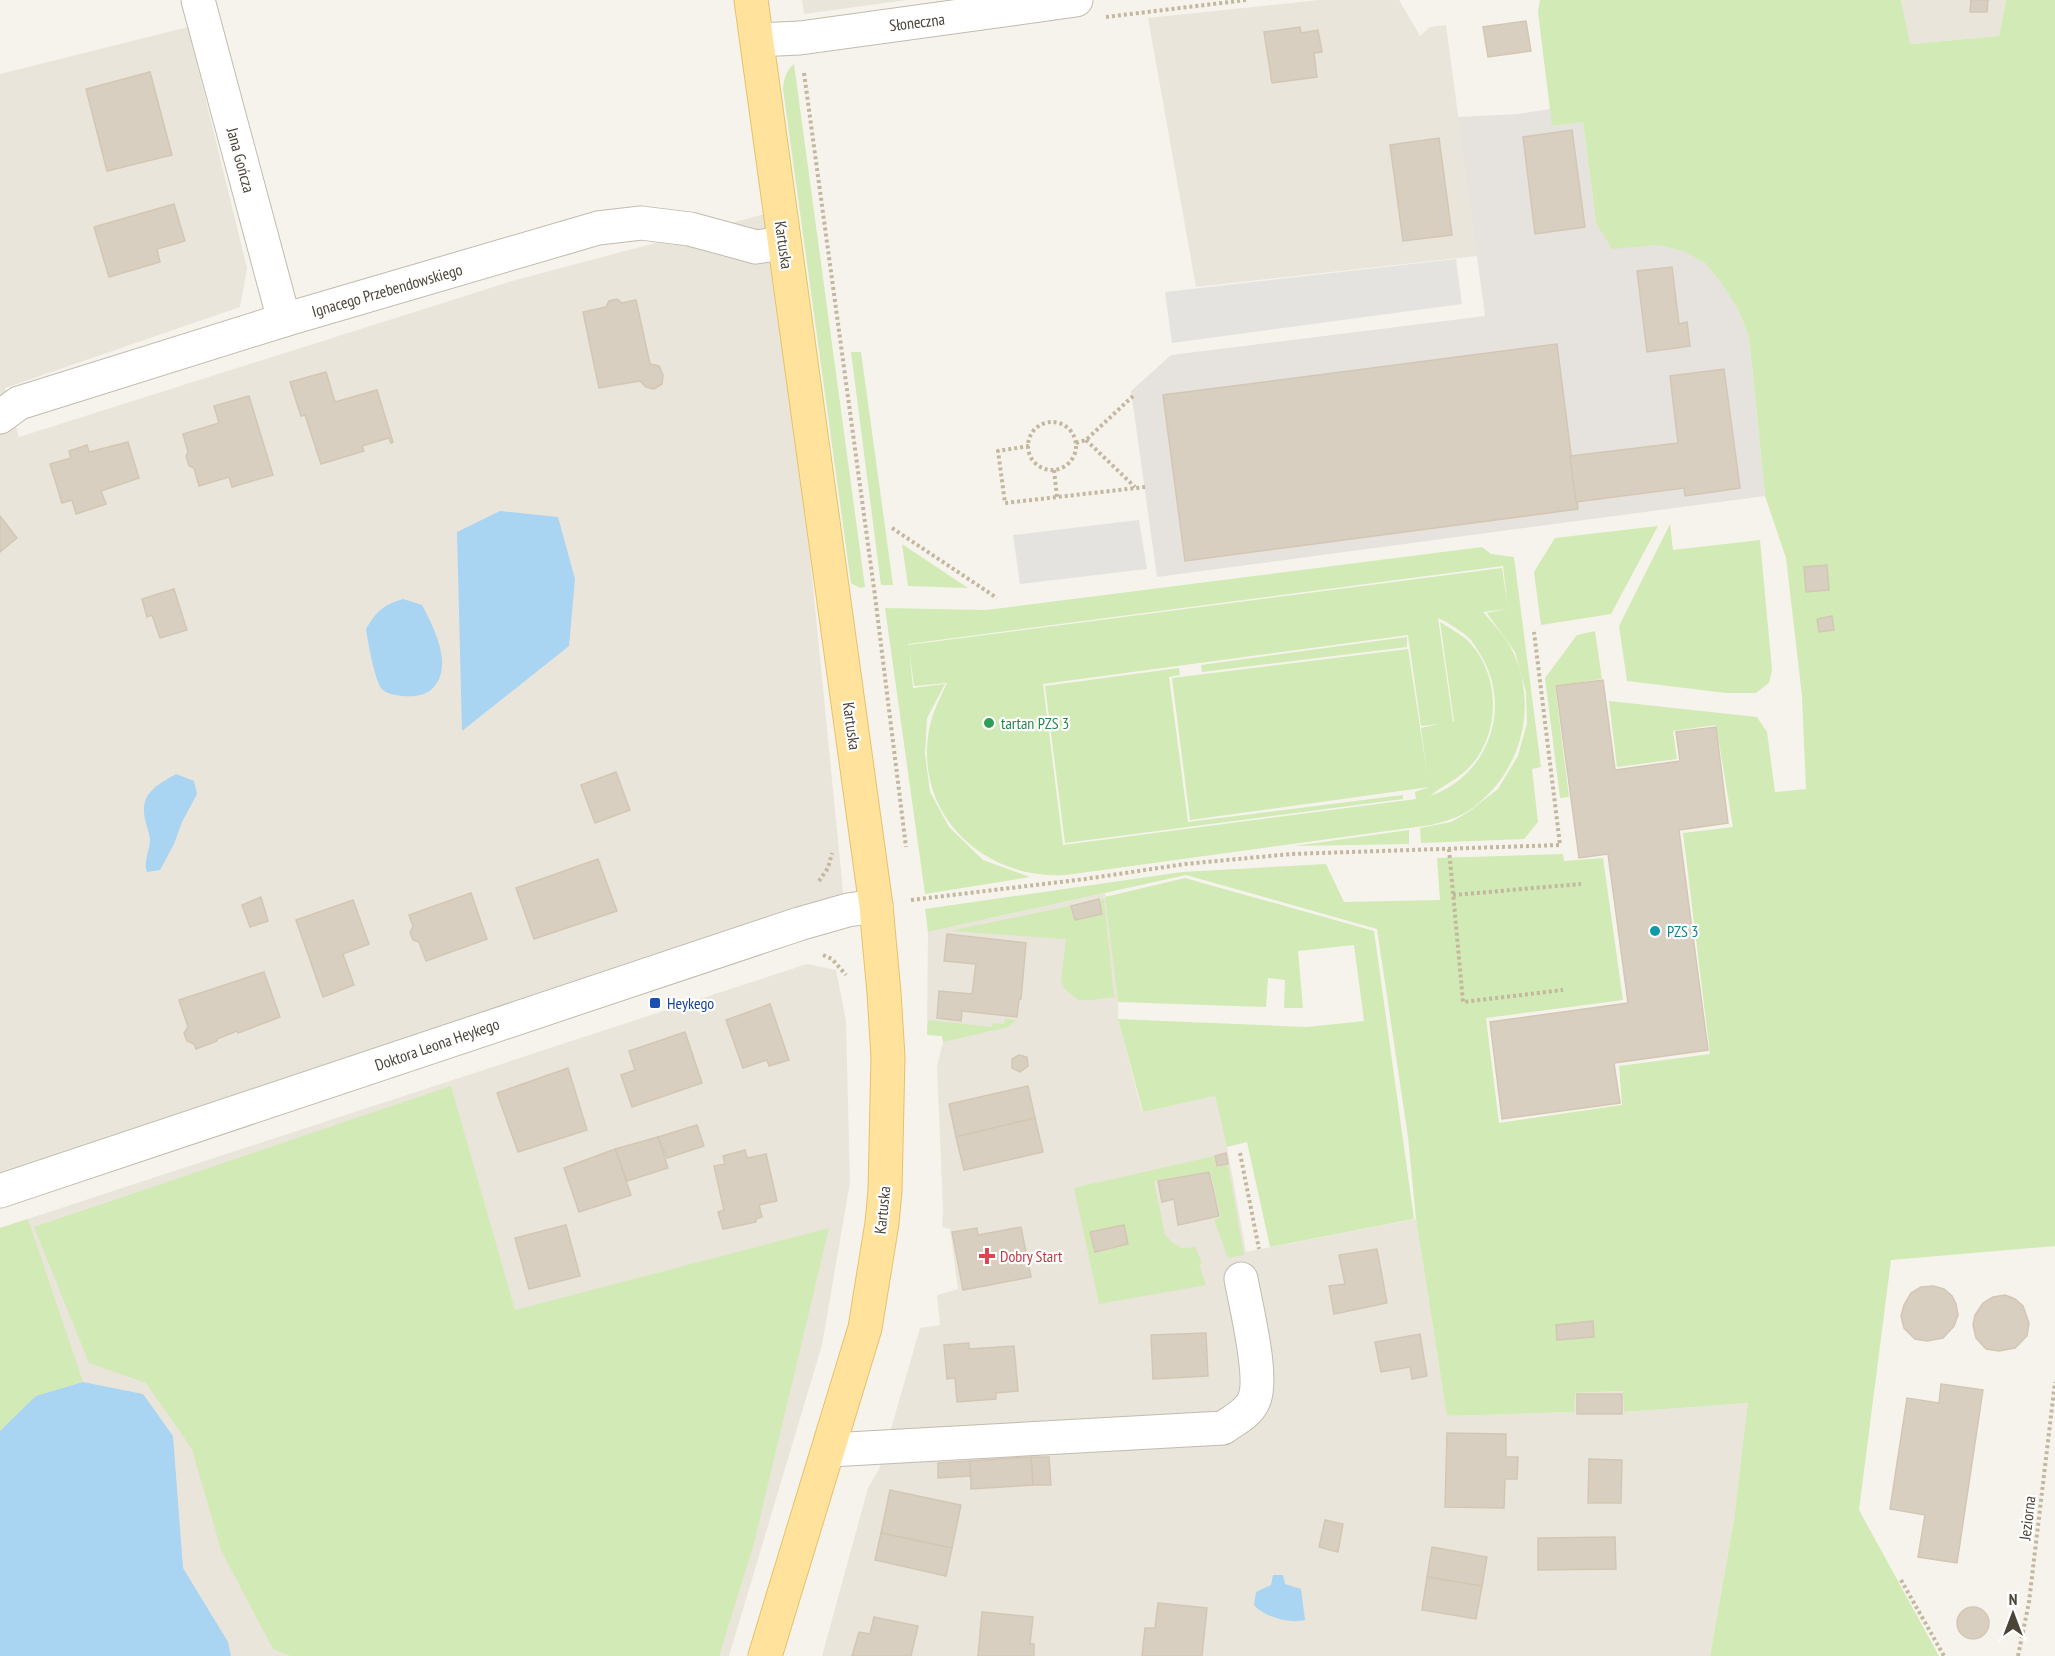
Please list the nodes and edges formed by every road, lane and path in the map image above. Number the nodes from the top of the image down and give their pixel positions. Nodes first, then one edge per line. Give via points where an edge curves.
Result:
1 (198, 0) edge
2 (751, 0) edge
3 (1076, 0) edge
4 (757, 40) junction
5 (784, 243) junction
6 (285, 320) junction
7 (1133, 396) dead end
8 (0, 417) edge
9 (1086, 440) junction
10 (1076, 443) junction
11 (1029, 447) junction
12 (1054, 470) junction
13 (1135, 487) junction
14 (1145, 487) dead end
15 (1057, 497) junction
16 (891, 528) dead end
17 (998, 598) dead end
18 (1534, 632) dead end
19 (833, 849) dead end
20 (1449, 849) junction
21 (1581, 884) dead end
22 (816, 885) dead end
23 (1453, 895) junction
24 (910, 900) dead end
25 (876, 906) junction
26 (1563, 990) dead end
27 (1240, 1153) dead end
28 (0, 1191) edge
29 (1242, 1279) joint
30 (2055, 1382) edge
31 (830, 1450) junction
32 (1901, 1580) dead end
33 (765, 1656) edge
34 (1944, 1656) edge
35 (2018, 1656) edge

1 - 6 street, Jana Gończa
2 - 4 main road, Kartuska
3 - 4 street, Słoneczna via 800,38
4 - 5 main road, Kartuska
5 - 6 street, Ignacego Przebendowskiego via 756,247 690,230 641,223 597,228
5 - 25 main road, Kartuska
6 - 8 street, Ignacego Przebendowskiego via 19,403
7 - 9 path
9 - 10 path
9 - 13 path
10 - 11 path via 1069,429 1051,422 1033,431
10 - 12 path via 1069,463
11 - 12 path via 1032,459 1045,469
11 - 15 path via 998,451 1005,503
12 - 15 path
13 - 14 path
13 - 15 path
16 - 17 path
18 - 20 path via 1560,845
19 - 22 path via 828,868
20 - 23 path
20 - 24 path via 1291,854 1185,864
21 - 23 path
23 - 26 path via 1463,1002
25 - 28 street, Doktora Leona Heykego via 799,924
25 - 31 main road, Kartuska via 888,1057 885,1191 866,1328
27 - 29 path via 1262,1263
29 - 31 street via 1259,1381 1254,1401 1243,1415 1223,1428
30 - 35 path, Jeziorna via 2029,1602
31 - 33 main road, Kartuska
32 - 34 path

